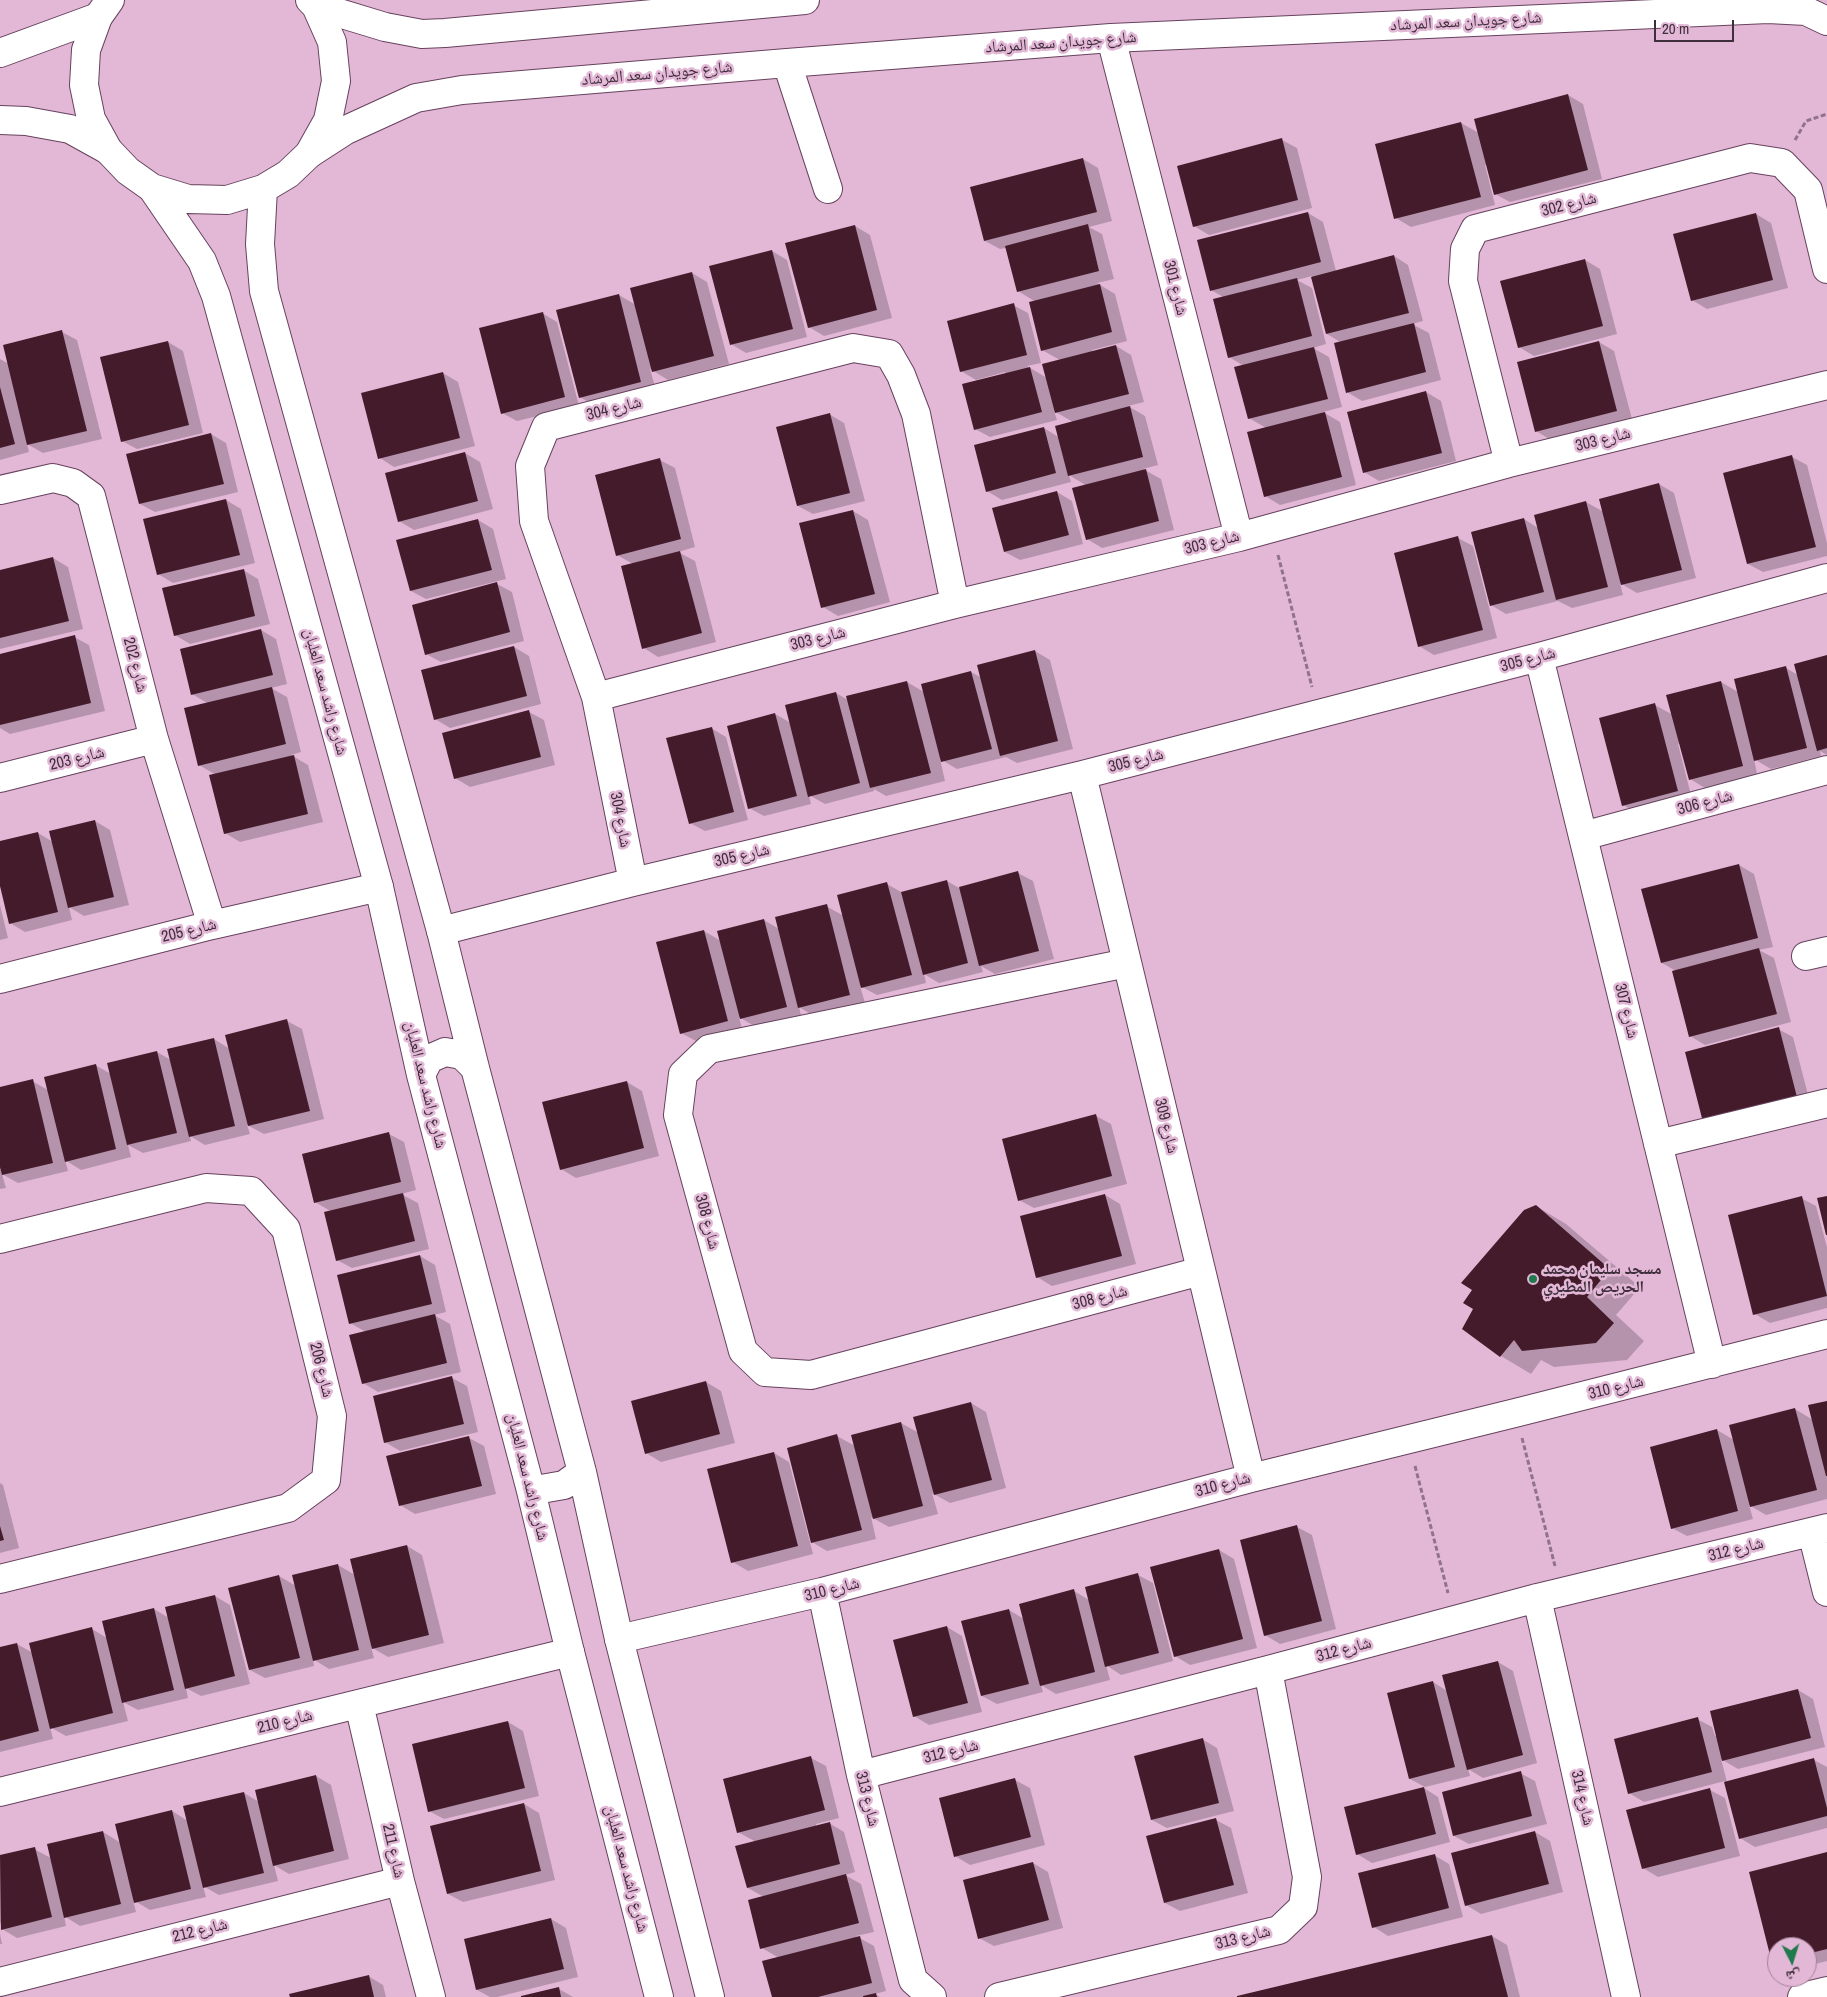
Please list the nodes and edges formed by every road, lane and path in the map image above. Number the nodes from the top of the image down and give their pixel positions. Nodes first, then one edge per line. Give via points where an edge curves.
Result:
1 (805, 0) edge
2 (313, 3) edge
3 (104, 9) edge
4 (1827, 21) edge
5 (1111, 38) junction
6 (0, 53) edge
7 (788, 62) junction
8 (1827, 114) edge
9 (0, 120) edge
10 (108, 150) junction
11 (308, 154) junction
12 (1782, 163) junction
13 (152, 188) junction
14 (828, 189) dead end
15 (263, 190) junction
16 (1827, 269) edge
17 (1827, 385) edge
18 (1508, 463) junction
19 (0, 490) edge
20 (1271, 528) junction
21 (1239, 537) junction
22 (1827, 578) edge
23 (955, 604) junction
24 (1539, 657) junction
25 (596, 697) junction
26 (1319, 714) junction
27 (154, 739) junction
28 (1827, 770) edge
29 (1082, 775) junction
30 (0, 778) edge
31 (1583, 836) junction
32 (633, 882) junction
33 (379, 887) junction
34 (212, 925) junction
35 (441, 931) junction
36 (1127, 963) junction
37 (0, 979) edge
38 (474, 1068) junction
39 (421, 1075) junction
40 (1827, 1103) edge
41 (1658, 1144) junction
42 (0, 1240) edge
43 (1201, 1271) junction
44 (1827, 1334) edge
45 (1712, 1364) junction
46 (1515, 1413) junction
47 (1409, 1440) junction
48 (582, 1472) junction
49 (1250, 1478) junction
50 (530, 1487) junction
51 (1820, 1530) edge
52 (0, 1580) edge
53 (822, 1592) junction
54 (1827, 1592) edge
55 (1549, 1596) junction
56 (1455, 1620) junction
57 (620, 1639) junction
58 (570, 1652) junction
59 (1268, 1670) junction
60 (359, 1704) junction
61 (861, 1775) junction
62 (0, 1792) edge
63 (400, 1881) junction
64 (18, 1985) edge
65 (1827, 1992) edge
66 (431, 1997) edge
67 (659, 1997) edge
68 (710, 1997) edge
69 (932, 1997) edge
70 (999, 1997) edge
71 (1626, 1997) edge
72 (1802, 1997) edge

1 - 2 street via 438,34 385,27
2 - 11 street via 332,42 336,82 328,120
3 - 6 street
3 - 10 street via 86,50 84,85 92,119
4 - 5 street, شارع جويدان سعد المرشاد via 1806,12 1768,9
5 - 7 street, شارع جويدان سعد المرشاد
5 - 21 street, شارع 301
7 - 11 street, شارع جويدان سعد المرشاد via 462,90 416,98 346,130
7 - 14 street
8 - 12 path via 1806,121
9 - 10 street via 70,129
10 - 13 street via 128,171
11 - 15 street via 288,174
12 - 16 street via 1808,190
12 - 18 street, شارع 302 via 1750,158 1476,229 1465,249 1463,281
13 - 15 street via 188,199 227,200
13 - 33 street, شارع راشد سعد العلبان via 202,261 216,296
15 - 35 street via 260,244 264,292
17 - 18 street, شارع 303
18 - 20 street, شارع 303
19 - 27 street, شارع 202 via 53,478 73,483 91,496
20 - 21 street, شارع 303
20 - 26 path
21 - 23 street, شارع 303
22 - 24 street, شارع 305
23 - 25 street, شارع 303
23 - 25 street, شارع 304 via 916,414 889,354 853,348 555,424 546,427 530,466 534,521
24 - 26 street, شارع 305
24 - 31 street, شارع 307
25 - 32 street, شارع 304
26 - 29 street, شارع 305
27 - 30 street, شارع 203
27 - 34 street, شارع 202
28 - 31 street, شارع 306
29 - 32 street, شارع 305
29 - 36 street, شارع 309
31 - 41 street, شارع 307
32 - 35 street, شارع 305
33 - 34 street, شارع 205
33 - 39 street, شارع راشد سعد العلبان
34 - 37 street, شارع 205
35 - 38 street
36 - 43 street, شارع 309
36 - 43 street, شارع 308 via 709,1049 683,1074 678,1115 743,1351 765,1372 811,1375
38 - 39 street via 462,1055 445,1052 429,1060
38 - 48 street
39 - 50 street, شارع راشد سعد العلبان
40 - 41 street
41 - 45 street, شارع 307
42 - 52 street, شارع 206 via 206,1188 251,1192 286,1229 332,1416 326,1480 288,1508
43 - 49 street, شارع 309
44 - 45 street, شارع 310
45 - 46 street, شارع 310
46 - 47 street, شارع 310
46 - 55 path
47 - 49 street, شارع 310
47 - 56 path
48 - 50 street via 564,1485
48 - 57 street
49 - 53 street, شارع 310
50 - 58 street, شارع راشد سعد العلبان
51 - 54 street
51 - 55 street, شارع 312
53 - 57 street, شارع 310
53 - 61 street, شارع 313
55 - 56 street, شارع 312
55 - 71 street, شارع 314
56 - 59 street, شارع 312
57 - 68 street
58 - 60 street, شارع 210
58 - 67 street, شارع راشد سعد العلبان
59 - 61 street, شارع 312
59 - 70 street, شارع 313 via 1307,1878 1303,1907 1280,1930
60 - 62 street, شارع 210
60 - 63 street, شارع 211
61 - 69 street, شارع 313 via 913,1980
63 - 64 street, شارع 212
63 - 66 street, شارع 211
65 - 72 street

